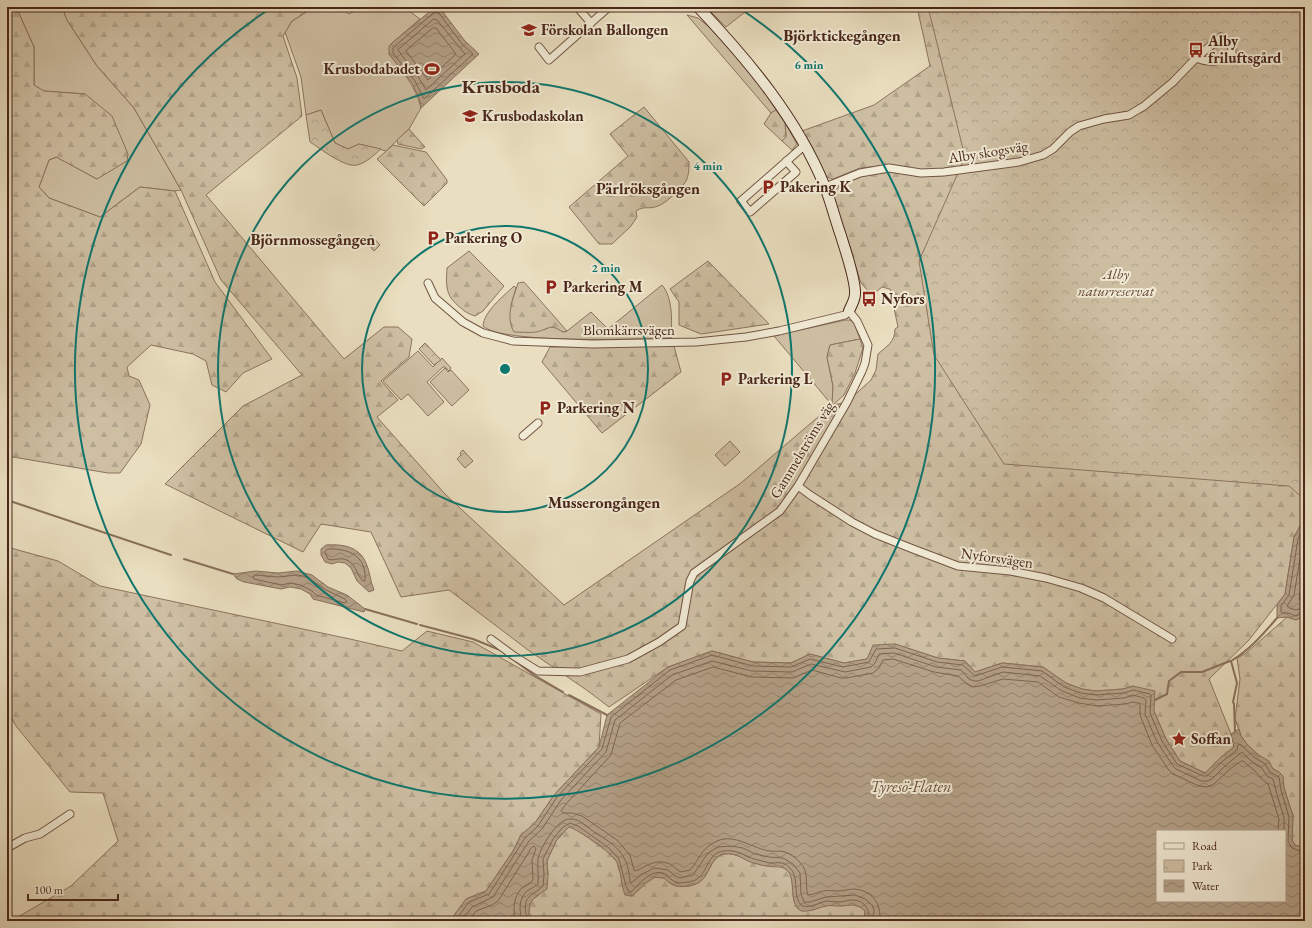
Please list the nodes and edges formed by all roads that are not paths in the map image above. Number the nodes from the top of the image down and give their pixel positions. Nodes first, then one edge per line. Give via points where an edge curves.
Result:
1 (577, 7) edge
2 (609, 7) edge
3 (698, 7) edge
4 (591, 23) junction
5 (539, 47) dead end
6 (1196, 58) junction
7 (805, 145) junction
8 (786, 161) junction
9 (825, 187) junction
10 (428, 283) dead end
11 (849, 311) junction
12 (538, 423) dead end
13 (523, 436) dead end
14 (798, 486) junction
15 (491, 639) dead end
16 (1172, 639) dead end
17 (70, 814) dead end
18 (7, 848) edge

1 - 4 street
2 - 4 street
3 - 7 street via 768,88
4 - 5 street via 550,60
6 - 6 street, Alby skogsväg via 1222,37 1232,49 1232,55 1211,62
6 - 9 street, Alby skogsväg via 1173,82 1144,106 1129,115 1079,126 1043,156 1019,162 944,172 920,173 890,168 860,173
7 - 8 street
7 - 9 street
8 - 8 street via 796,172 750,212 741,201
9 - 11 street via 854,284 855,295
10 - 11 street, Blomkärrsvägen via 436,298 463,322 483,333 527,342 593,344 702,341 779,331 845,315
11 - 14 street, Gammelströms väg via 857,321 868,345 862,371
12 - 13 street
14 - 15 street, Gammelströms väg via 780,512 694,573 690,581 682,626 660,642 628,659 580,672 538,671
14 - 16 street, Nyforsvägen via 810,496 875,534 958,566 1010,571 1081,588 1104,598
17 - 18 street via 40,834 25,838

